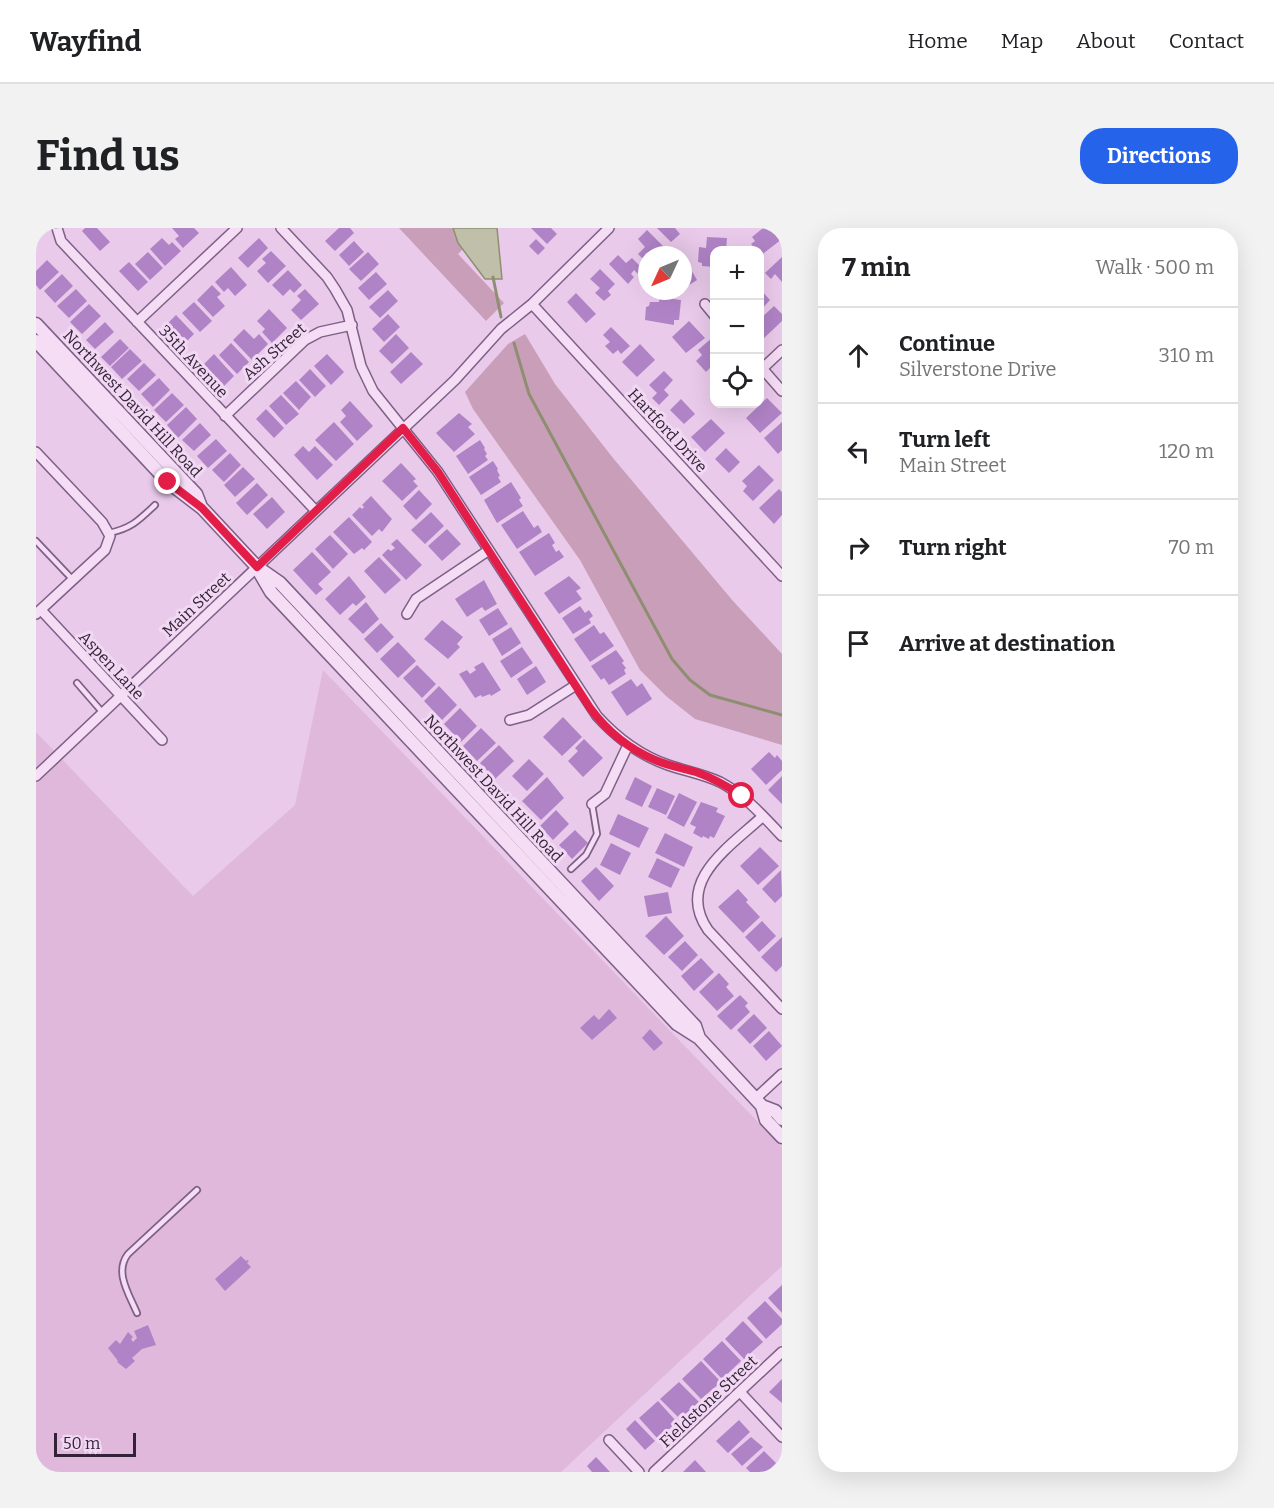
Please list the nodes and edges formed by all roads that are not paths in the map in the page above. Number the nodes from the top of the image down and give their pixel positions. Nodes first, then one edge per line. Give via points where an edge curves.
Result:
1 (57, 228) edge
2 (237, 228) edge
3 (281, 228) edge
4 (609, 228) edge
5 (532, 304) junction
6 (705, 304) dead end
7 (710, 310) edge
8 (137, 322) junction
9 (36, 324) edge
10 (351, 324) junction
11 (36, 341) edge
12 (782, 350) edge
13 (764, 365) edge
14 (764, 370) edge
15 (782, 391) edge
16 (225, 416) junction
17 (403, 428) junction
18 (36, 452) edge
19 (155, 505) dead end
20 (202, 508) junction
21 (315, 511) junction
22 (109, 533) junction
23 (36, 541) edge
24 (489, 550) junction
25 (257, 567) junction
26 (782, 576) edge
27 (73, 580) junction
28 (38, 612) edge
29 (407, 614) dead end
30 (77, 683) dead end
31 (576, 685) junction
32 (121, 696) junction
33 (104, 712) junction
34 (510, 720) dead end
35 (162, 740) dead end
36 (628, 745) junction
37 (36, 776) edge
38 (592, 804) joint
39 (763, 816) junction
40 (782, 836) edge
41 (571, 869) dead end
42 (782, 1009) edge
43 (782, 1074) edge
44 (759, 1103) junction
45 (782, 1119) edge
46 (782, 1137) edge
47 (197, 1190) dead end
48 (137, 1313) dead end
49 (782, 1352) edge
50 (740, 1392) junction
51 (782, 1437) edge
52 (609, 1440) dead end
53 (639, 1472) edge
54 (654, 1472) edge

1 - 8 street, 35th Avenue via 61,241
2 - 8 street
3 - 10 street via 327,277
4 - 5 street, Main Street
5 - 17 street, Main Street via 501,329 455,380
5 - 26 street, Hartford Drive
6 - 7 street
8 - 16 street, 35th Avenue
9 - 20 street, Northwest David Hill Road via 196,494
10 - 16 street, Ash Street via 305,340
10 - 17 street via 363,372
11 - 20 street, Northwest David Hill Road via 168,482
12 - 13 street
14 - 15 street
16 - 21 street, 35th Avenue
17 - 21 street, Main Street
17 - 24 street via 438,472
18 - 22 street
19 - 22 lane via 133,526
20 - 25 street, Northwest David Hill Road
21 - 25 street, Main Street
22 - 27 street via 105,550
23 - 27 lane
24 - 29 street via 416,599
24 - 31 street
25 - 32 street, Main Street
25 - 44 street, Northwest David Hill Road via 271,592 677,1024 699,1038
27 - 28 street
28 - 32 street, Aspen Lane
30 - 33 lane
31 - 34 street via 530,715
31 - 36 street via 609,730
32 - 33 street, Main Street
32 - 35 street, Aspen Lane
33 - 37 street, Main Street
36 - 38 street via 605,794
36 - 39 street via 654,760 719,782
38 - 41 lane via 597,834 586,855
39 - 40 street
39 - 42 street via 708,868 700,884 698,902 708,930
43 - 44 street
44 - 45 street, Northwest David Hill Road
44 - 46 street, Northwest David Hill Road via 766,1120
47 - 48 lane via 140,1241 122,1263 122,1276
49 - 50 street, Fieldstone Street
50 - 51 street
50 - 54 street, Fieldstone Street
52 - 53 street

